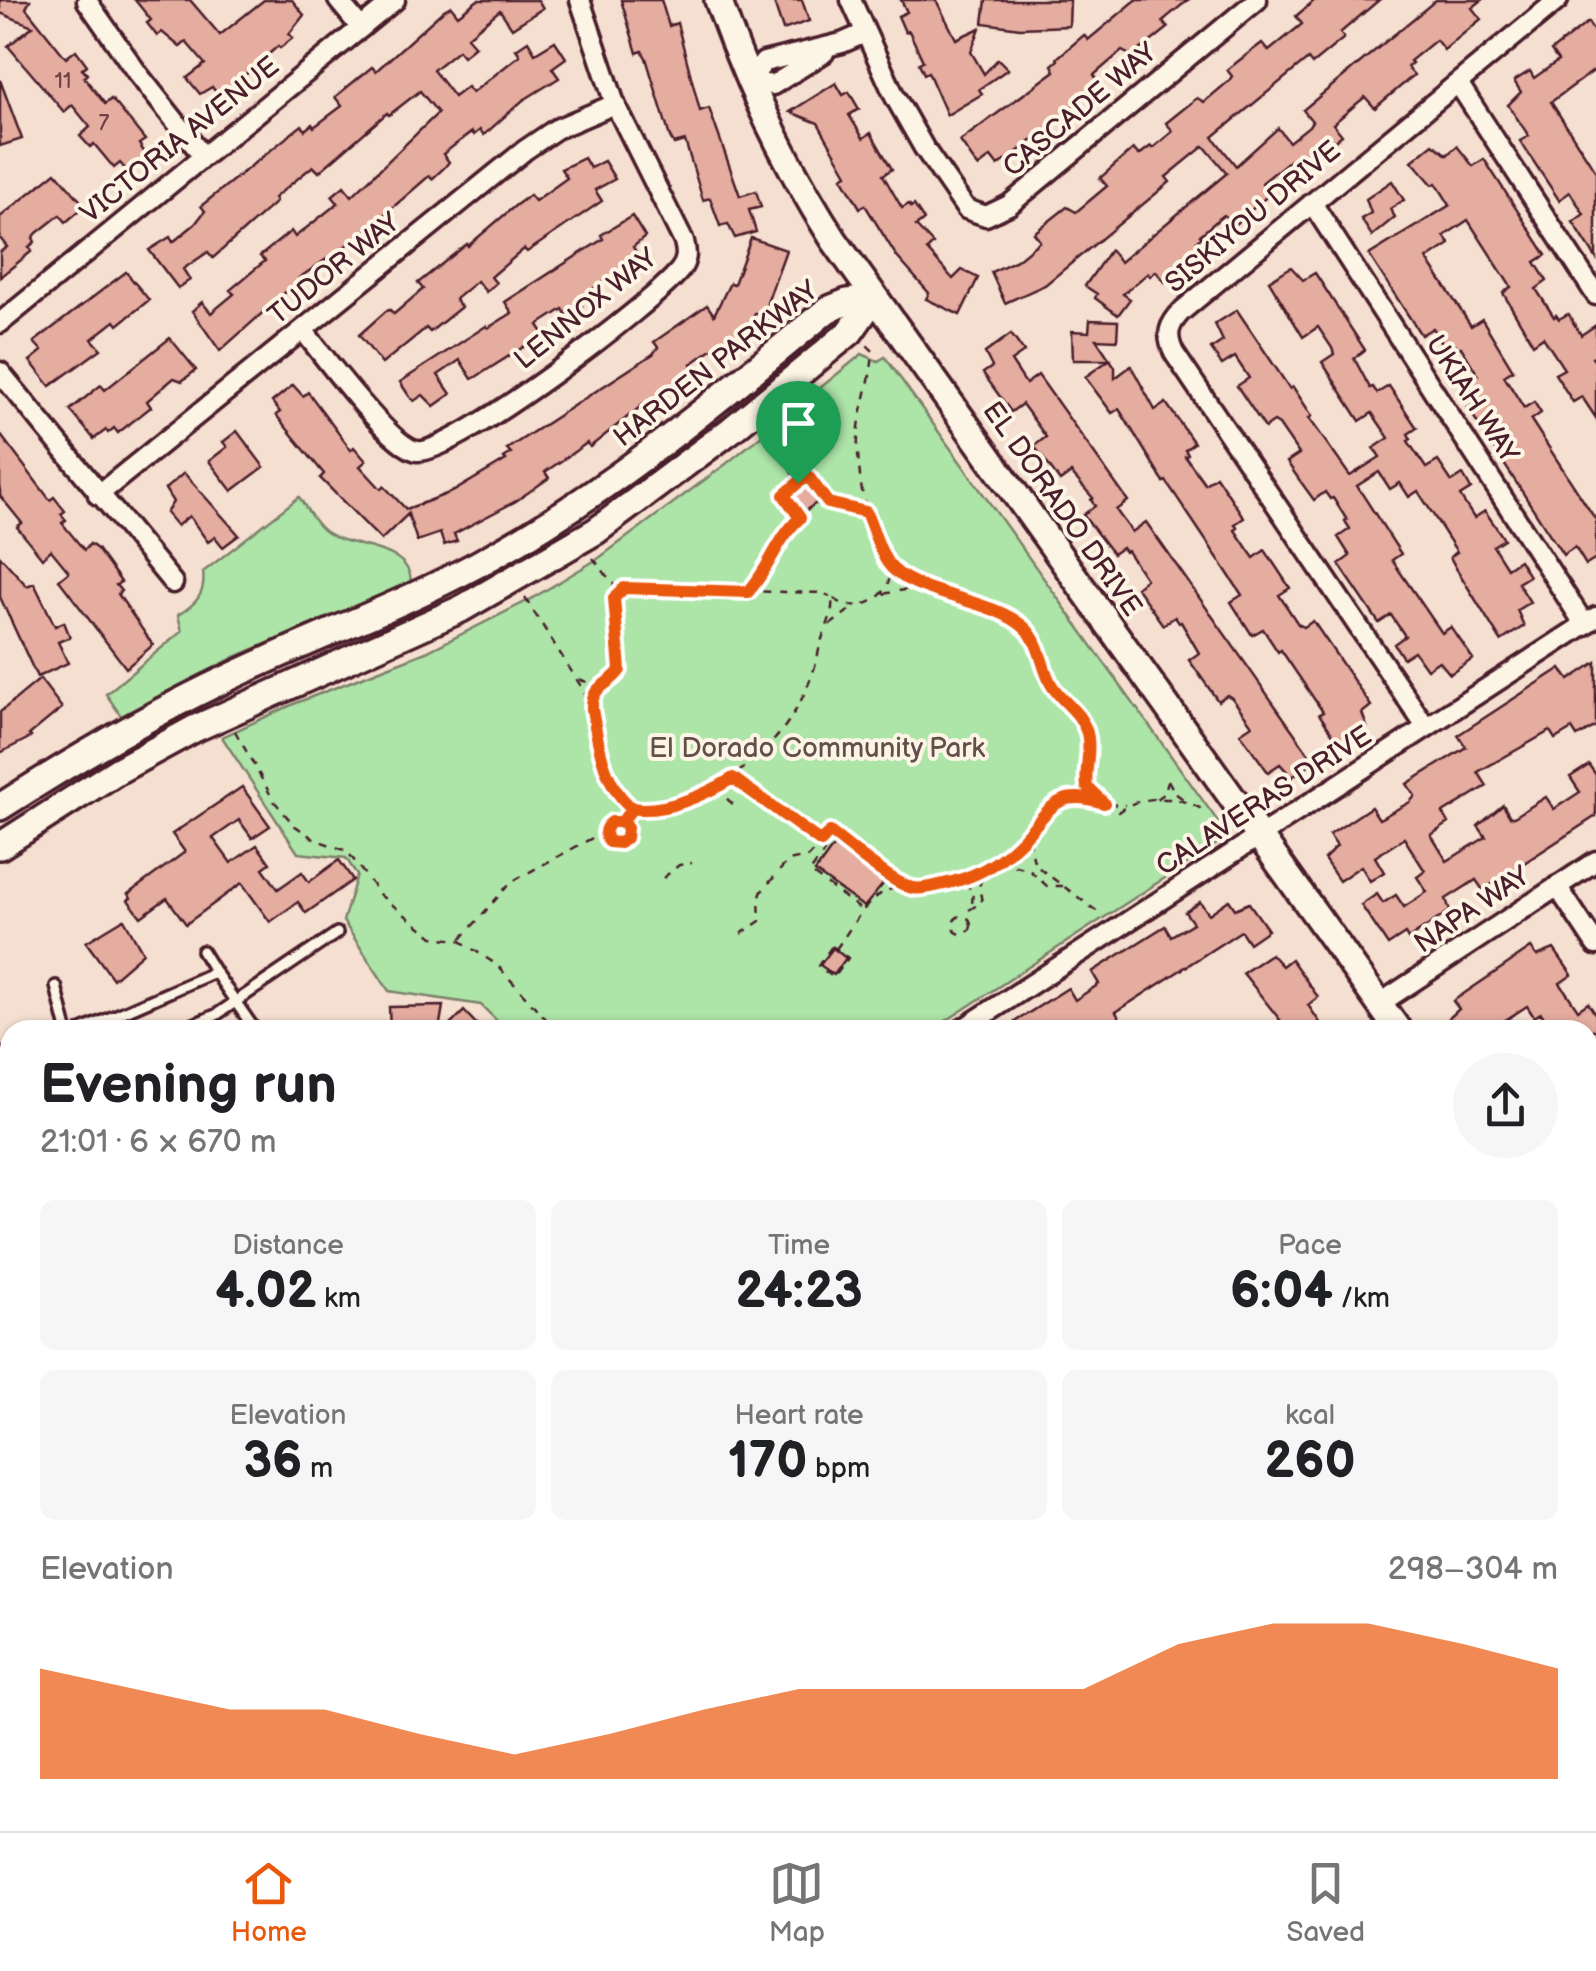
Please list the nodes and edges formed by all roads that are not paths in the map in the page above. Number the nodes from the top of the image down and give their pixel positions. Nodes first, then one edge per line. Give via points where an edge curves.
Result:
1 (338, 0) edge
2 (395, 0) edge
3 (580, 0) edge
4 (718, 0) edge
5 (852, 0) edge
6 (1257, 0) edge
7 (1558, 0) edge
8 (87, 1) edge
9 (360, 28) junction
10 (865, 33) junction
11 (749, 82) junction
12 (1458, 83) junction
13 (616, 104) junction
14 (202, 156) junction
15 (1312, 203) junction
16 (1596, 295) edge
17 (874, 298) junction
18 (0, 323) edge
19 (303, 330) junction
20 (0, 372) edge
21 (98, 494) junction
22 (173, 583) dead end
23 (1590, 621) edge
24 (1426, 727) junction
25 (0, 808) edge
26 (1260, 837) junction
27 (0, 846) edge
28 (1596, 860) edge
29 (1557, 886) junction
30 (338, 933) dead end
31 (1596, 945) edge
32 (202, 952) dead end
33 (216, 972) junction
34 (56, 986) dead end
35 (236, 1002) junction
36 (1379, 1004) junction
37 (65, 1020) edge
38 (105, 1020) edge
39 (206, 1020) edge
40 (248, 1020) edge
41 (976, 1020) edge
42 (1391, 1020) edge

1 - 9 street
2 - 9 street, VICTORIA AVENUE
3 - 13 street, LENNOX WAY
4 - 11 street, EL DORADO DRIVE
5 - 10 street
6 - 10 street, CASCADE WAY via 1008,205 980,216 966,210 942,176
7 - 12 street, SISKIYOU DRIVE
8 - 14 street
9 - 14 street, VICTORIA AVENUE
10 - 11 street via 764,62
11 - 17 street, EL DORADO DRIVE via 795,176
12 - 15 street, SISKIYOU DRIVE
12 - 16 street
13 - 19 street, TUDOR WAY via 525,150
13 - 19 street, LENNOX WAY via 684,242 686,261 630,315 554,372 443,444 414,450 364,404
14 - 18 street, VICTORIA AVENUE
15 - 23 street, UKIAH WAY
15 - 24 street, SISKIYOU DRIVE via 1183,310 1168,339
17 - 25 street, HARDEN PARKWAY via 826,310 621,475 480,563 174,704
17 - 26 street, EL DORADO DRIVE
17 - 27 street, HARDEN PARKWAY via 852,330 668,479 550,559 408,635 194,730
19 - 21 street, TUDOR WAY
20 - 21 street
21 - 22 street
23 - 24 street, CALAVERAS DRIVE
24 - 26 street, CALAVERAS DRIVE
26 - 36 street, EL DORADO DRIVE
26 - 41 street, CALAVERAS DRIVE
28 - 29 street, NAPA WAY
29 - 31 street
29 - 36 street, NAPA WAY
30 - 35 lane
32 - 33 lane
33 - 35 lane
33 - 38 lane
34 - 37 lane
35 - 39 lane
35 - 40 lane
36 - 42 street, EL DORADO DRIVE

